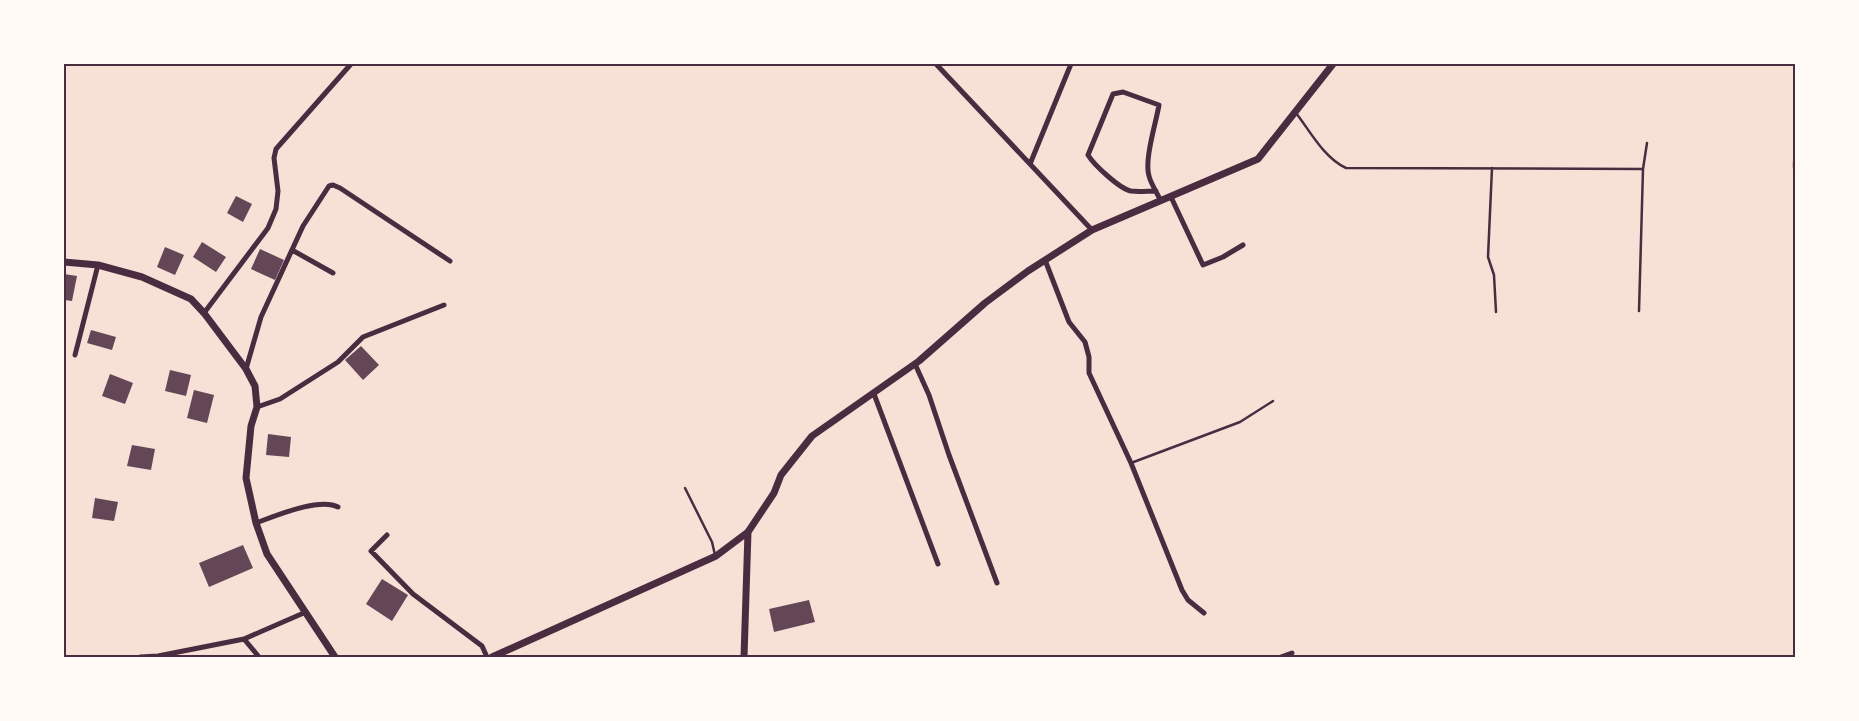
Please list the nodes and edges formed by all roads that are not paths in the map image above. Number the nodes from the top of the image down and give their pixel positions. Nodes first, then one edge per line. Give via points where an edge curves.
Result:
1 (351, 64) edge
2 (936, 64) edge
3 (1071, 64) edge
4 (1333, 64) edge
5 (1295, 111) junction
6 (1647, 142) dead end
7 (1030, 164) junction
8 (1492, 168) junction
9 (1643, 168) junction
10 (1156, 190) junction
11 (1171, 197) junction
12 (1161, 201) junction
13 (1092, 230) junction
14 (1242, 245) dead end
15 (292, 250) junction
16 (1045, 260) junction
17 (450, 261) dead end
18 (64, 262) edge
19 (98, 265) junction
20 (333, 273) dead end
21 (444, 305) dead end
22 (1640, 311) dead end
23 (1496, 312) dead end
24 (204, 313) junction
25 (75, 355) dead end
26 (915, 364) junction
27 (246, 369) junction
28 (874, 394) junction
29 (1273, 401) dead end
30 (257, 407) junction
31 (1131, 463) junction
32 (685, 488) dead end
33 (338, 507) dead end
34 (256, 523) junction
35 (748, 532) junction
36 (386, 535) dead end
37 (716, 556) junction
38 (938, 564) dead end
39 (997, 583) dead end
40 (306, 612) junction
41 (1204, 613) dead end
42 (244, 640) junction
43 (1292, 653) dead end
44 (140, 657) edge
45 (260, 657) edge
46 (335, 657) edge
47 (487, 657) edge
48 (492, 657) edge
49 (744, 657) edge
50 (1280, 657) edge

1 - 24 street via 276,150 278,191 276,209 268,228
2 - 7 street
3 - 7 street
4 - 5 street
5 - 8 lane via 1328,155 1346,168
5 - 11 street via 1258,159
6 - 9 lane
7 - 13 street
8 - 9 lane
8 - 23 lane via 1488,257 1494,275
9 - 22 lane
10 - 10 street via 1126,189 1088,155 1113,94 1123,92 1159,105 1148,169
10 - 12 street
11 - 12 street
11 - 14 street via 1203,265
12 - 13 street
13 - 16 street
15 - 17 street via 303,226 329,186 333,185
15 - 20 street
15 - 27 street via 261,317
16 - 26 street via 985,303
16 - 31 street via 1069,322 1085,342 1089,373
18 - 19 street
19 - 24 street via 142,277 191,299
19 - 25 street
21 - 30 street via 363,337 338,362 280,399
24 - 27 street
26 - 28 street
26 - 39 street
27 - 30 street via 255,386
28 - 35 street via 812,436 781,475 774,493
28 - 38 street
29 - 31 lane via 1240,422
30 - 34 street via 251,426 246,478
31 - 41 street via 1182,590 1188,600
32 - 37 lane
33 - 34 street via 332,504 296,508
34 - 40 street via 267,554
35 - 37 street
35 - 49 street
36 - 47 street via 371,551 414,594 482,646
37 - 48 street
40 - 42 street
40 - 46 street
42 - 44 street
42 - 45 street
43 - 50 street

